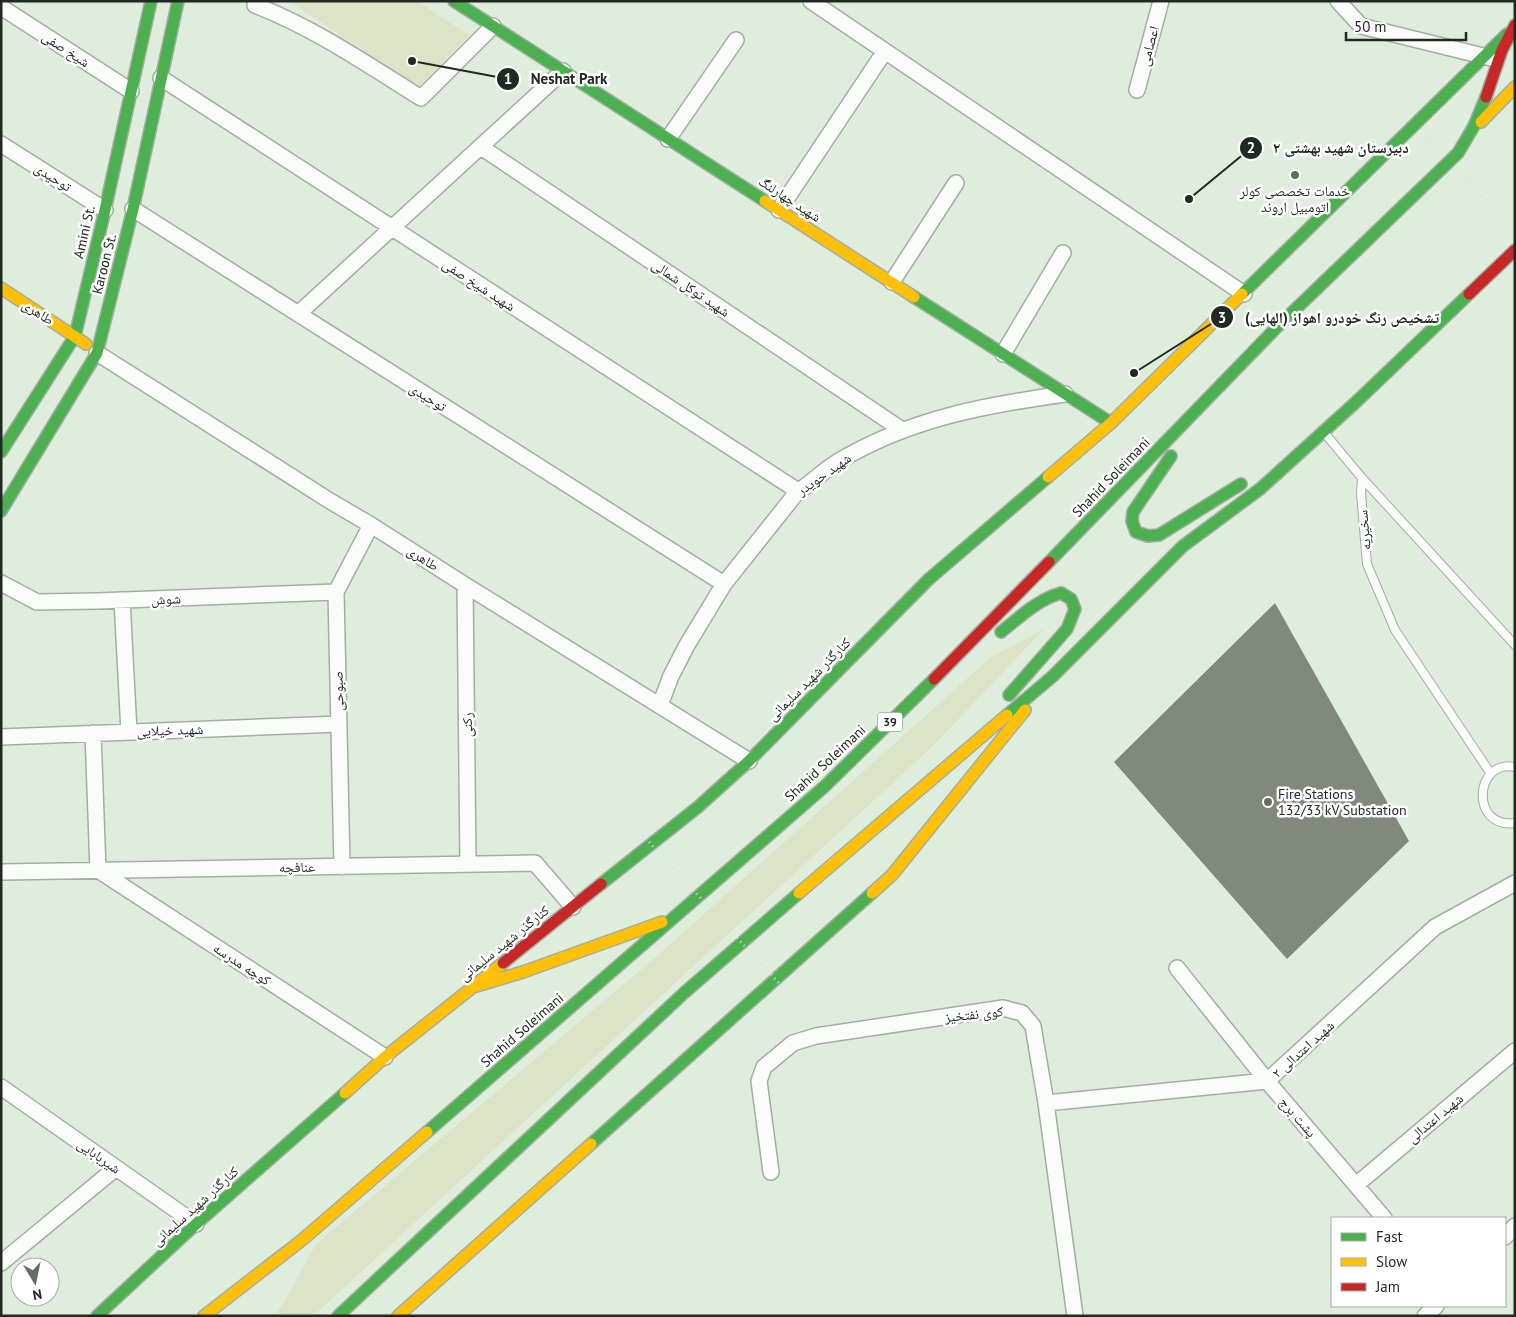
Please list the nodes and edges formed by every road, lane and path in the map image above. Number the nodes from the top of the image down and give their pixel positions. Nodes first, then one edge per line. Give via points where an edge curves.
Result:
1 (151, 1) edge
2 (178, 1) edge
3 (256, 1) edge
4 (454, 1) edge
5 (811, 1) edge
6 (1161, 1) edge
7 (1338, 1) edge
8 (1, 7) edge
9 (493, 26) junction
10 (1513, 27) edge
11 (736, 40) dead end
12 (885, 51) junction
13 (1484, 57) junction
14 (1499, 58) junction
15 (564, 72) junction
16 (161, 78) junction
17 (1515, 87) edge
18 (1137, 90) dead end
19 (131, 91) junction
20 (1473, 129) junction
21 (668, 139) junction
22 (1, 144) edge
23 (481, 147) junction
24 (956, 183) dead end
25 (133, 209) junction
26 (105, 210) junction
27 (779, 210) junction
28 (392, 228) junction
29 (1515, 250) edge
30 (1063, 253) dead end
31 (892, 282) junction
32 (1, 288) edge
33 (1244, 294) junction
34 (298, 314) junction
35 (75, 336) junction
36 (98, 353) junction
37 (1003, 354) junction
38 (1240, 365) junction
39 (1065, 394) junction
40 (1111, 423) junction
41 (902, 430) junction
42 (1323, 432) junction
43 (3, 444) edge
44 (33, 459) junction
45 (1278, 473) junction
46 (1362, 478) junction
47 (798, 491) junction
48 (1, 511) edge
49 (372, 524) junction
50 (1, 583) edge
51 (724, 584) junction
52 (465, 585) junction
53 (336, 592) junction
54 (122, 600) junction
55 (1515, 645) edge
56 (1052, 676) junction
57 (923, 690) junction
58 (660, 705) junction
59 (339, 724) junction
60 (129, 732) junction
61 (93, 733) junction
62 (1, 737) edge
63 (749, 761) junction
64 (950, 762) junction
65 (1515, 767) edge
66 (1491, 774) junction
67 (1515, 823) edge
68 (639, 831) dead end
69 (468, 864) junction
70 (342, 866) junction
71 (98, 870) junction
72 (1, 872) edge
73 (1515, 883) edge
74 (573, 907) junction
75 (677, 916) junction
76 (1177, 968) dead end
77 (473, 987) junction
78 (786, 991) dead end
79 (1515, 1051) edge
80 (385, 1057) junction
81 (1267, 1081) junction
82 (1, 1087) edge
83 (1046, 1103) junction
84 (116, 1168) junction
85 (771, 1172) dead end
86 (1356, 1185) junction
87 (1383, 1217) edge
88 (196, 1224) junction
89 (1515, 1226) edge
90 (1506, 1236) edge
91 (1, 1263) edge
92 (1435, 1307) edge
93 (97, 1316) edge
94 (204, 1316) edge
95 (338, 1316) edge
96 (398, 1316) edge
97 (1075, 1316) edge
98 (1425, 1316) edge

1 - 19 main road, Amini St.
2 - 16 main road, Karoon St.
3 - 9 street via 255,5 287,17 421,98
4 - 9 main road, شهید چهارلنگ
5 - 12 street
6 - 18 street, اعصامی
7 - 13 street via 1361,26
8 - 19 street, شیخ صفی
9 - 15 main road, شهید چهارلنگ
10 - 13 main road, کنارگذر شهید سلیمانی
10 - 14 main road, 39
11 - 21 street
12 - 27 street
12 - 33 street
13 - 14 street
13 - 33 main road, کنارگذر شهید سلیمانی
14 - 20 main road, Shahid Soleimani / 39
15 - 21 main road, شهید چهارلنگ
15 - 23 street
16 - 25 main road, Karoon St.
16 - 28 street, شهید شیخ صفی
17 - 20 main road, 39
19 - 26 main road, Amini St.
20 - 38 main road, Shahid Soleimani / 39 via 1458,153
21 - 27 main road, شهید چهارلنگ
22 - 26 street, توحیدی
23 - 28 street
23 - 41 street, شهید توکل شمالی
24 - 31 street
25 - 34 street, توحیدی
25 - 36 main road, Karoon St.
26 - 35 main road, Amini St.
27 - 31 main road, شهید چهارلنگ
28 - 34 street
28 - 47 street, شهید شیخ صفی
29 - 42 main road
30 - 37 street
31 - 37 main road, شهید چهارلنگ
32 - 35 main road, طاهری
33 - 40 main road, کنارگذر شهید سلیمانی
34 - 51 street, توحیدی
35 - 36 main road, طاهری
35 - 43 main road, Amini St.
36 - 44 main road, Karoon St.
36 - 49 street, طاهری via 330,501
37 - 39 main road, شهید چهارلنگ
38 - 45 main road via 1133,512 1136,532 1159,535 1238,485
38 - 57 main road, Shahid Soleimani / 39
39 - 40 main road, شهید چهارلنگ
39 - 41 street, شهید حویدر via 986,406
40 - 63 main road, کنارگذر شهید سلیمانی via 929,579
41 - 47 street, شهید حویدر via 838,462
42 - 45 main road
42 - 46 lane
43 - 44 main road
44 - 48 main road, Karoon St.
45 - 56 main road via 1183,546
46 - 55 lane, سخیریه
46 - 66 lane, سخیریه via 1367,564 1395,630
47 - 51 street, شهید حویدر
49 - 52 street, طاهری
49 - 53 street, صبوحی
50 - 54 street, شوش via 37,602
51 - 58 street, شهید حویدر via 687,645
52 - 58 street, طاهری
52 - 69 street, رکنی
53 - 54 street, شوش
53 - 59 street, صبوحی
54 - 60 street
56 - 64 main road
56 - 96 main road via 892,875
57 - 64 main road via 1052,595 1061,593 1071,599 1074,609 1067,629
57 - 75 main road, Shahid Soleimani / 39 via 824,787
58 - 63 street, طاهری
59 - 60 street, شهید خیلایی
59 - 70 street, صبوحی
60 - 61 street, شهید خیلایی
61 - 62 street, شهید خیلایی
61 - 71 street
63 - 74 main road, کنارگذر شهید سلیمانی via 698,807
64 - 95 main road via 684,993
65 - 66 lane via 1500,768
66 - 67 lane via 1484,783 1484,806 1500,822
68 - 78 path, bridge
69 - 70 street, عنافچه
69 - 74 street, عنافچه via 535,863
70 - 71 street, عنافچه
71 - 72 street, عنافچه
71 - 80 street, کوچه مدرسه
73 - 81 street, شهید اعتدالی ۲ via 1435,928
74 - 77 main road, کنارگذر شهید سلیمانی
75 - 77 main road
75 - 94 main road, Shahid Soleimani / 39 via 302,1240
76 - 81 street, پشت برج
77 - 80 main road, کنارگذر شهید سلیمانی
79 - 86 street, شهید اعتدالی
80 - 88 main road, کنارگذر شهید سلیمانی
81 - 83 street, شهید اعتدالی ۲
81 - 86 street, پشت برج
82 - 84 street, شیربابایی
83 - 85 street, کوی نفتخیز via 1033,1026 1022,1013 1003,1008 816,1036 792,1043 764,1067 759,1081
83 - 97 street, کوی نفتخیز
84 - 88 street, شیربابایی
84 - 91 street
86 - 87 street, پشت برج
88 - 93 main road, کنارگذر شهید سلیمانی
89 - 90 street
92 - 98 street

